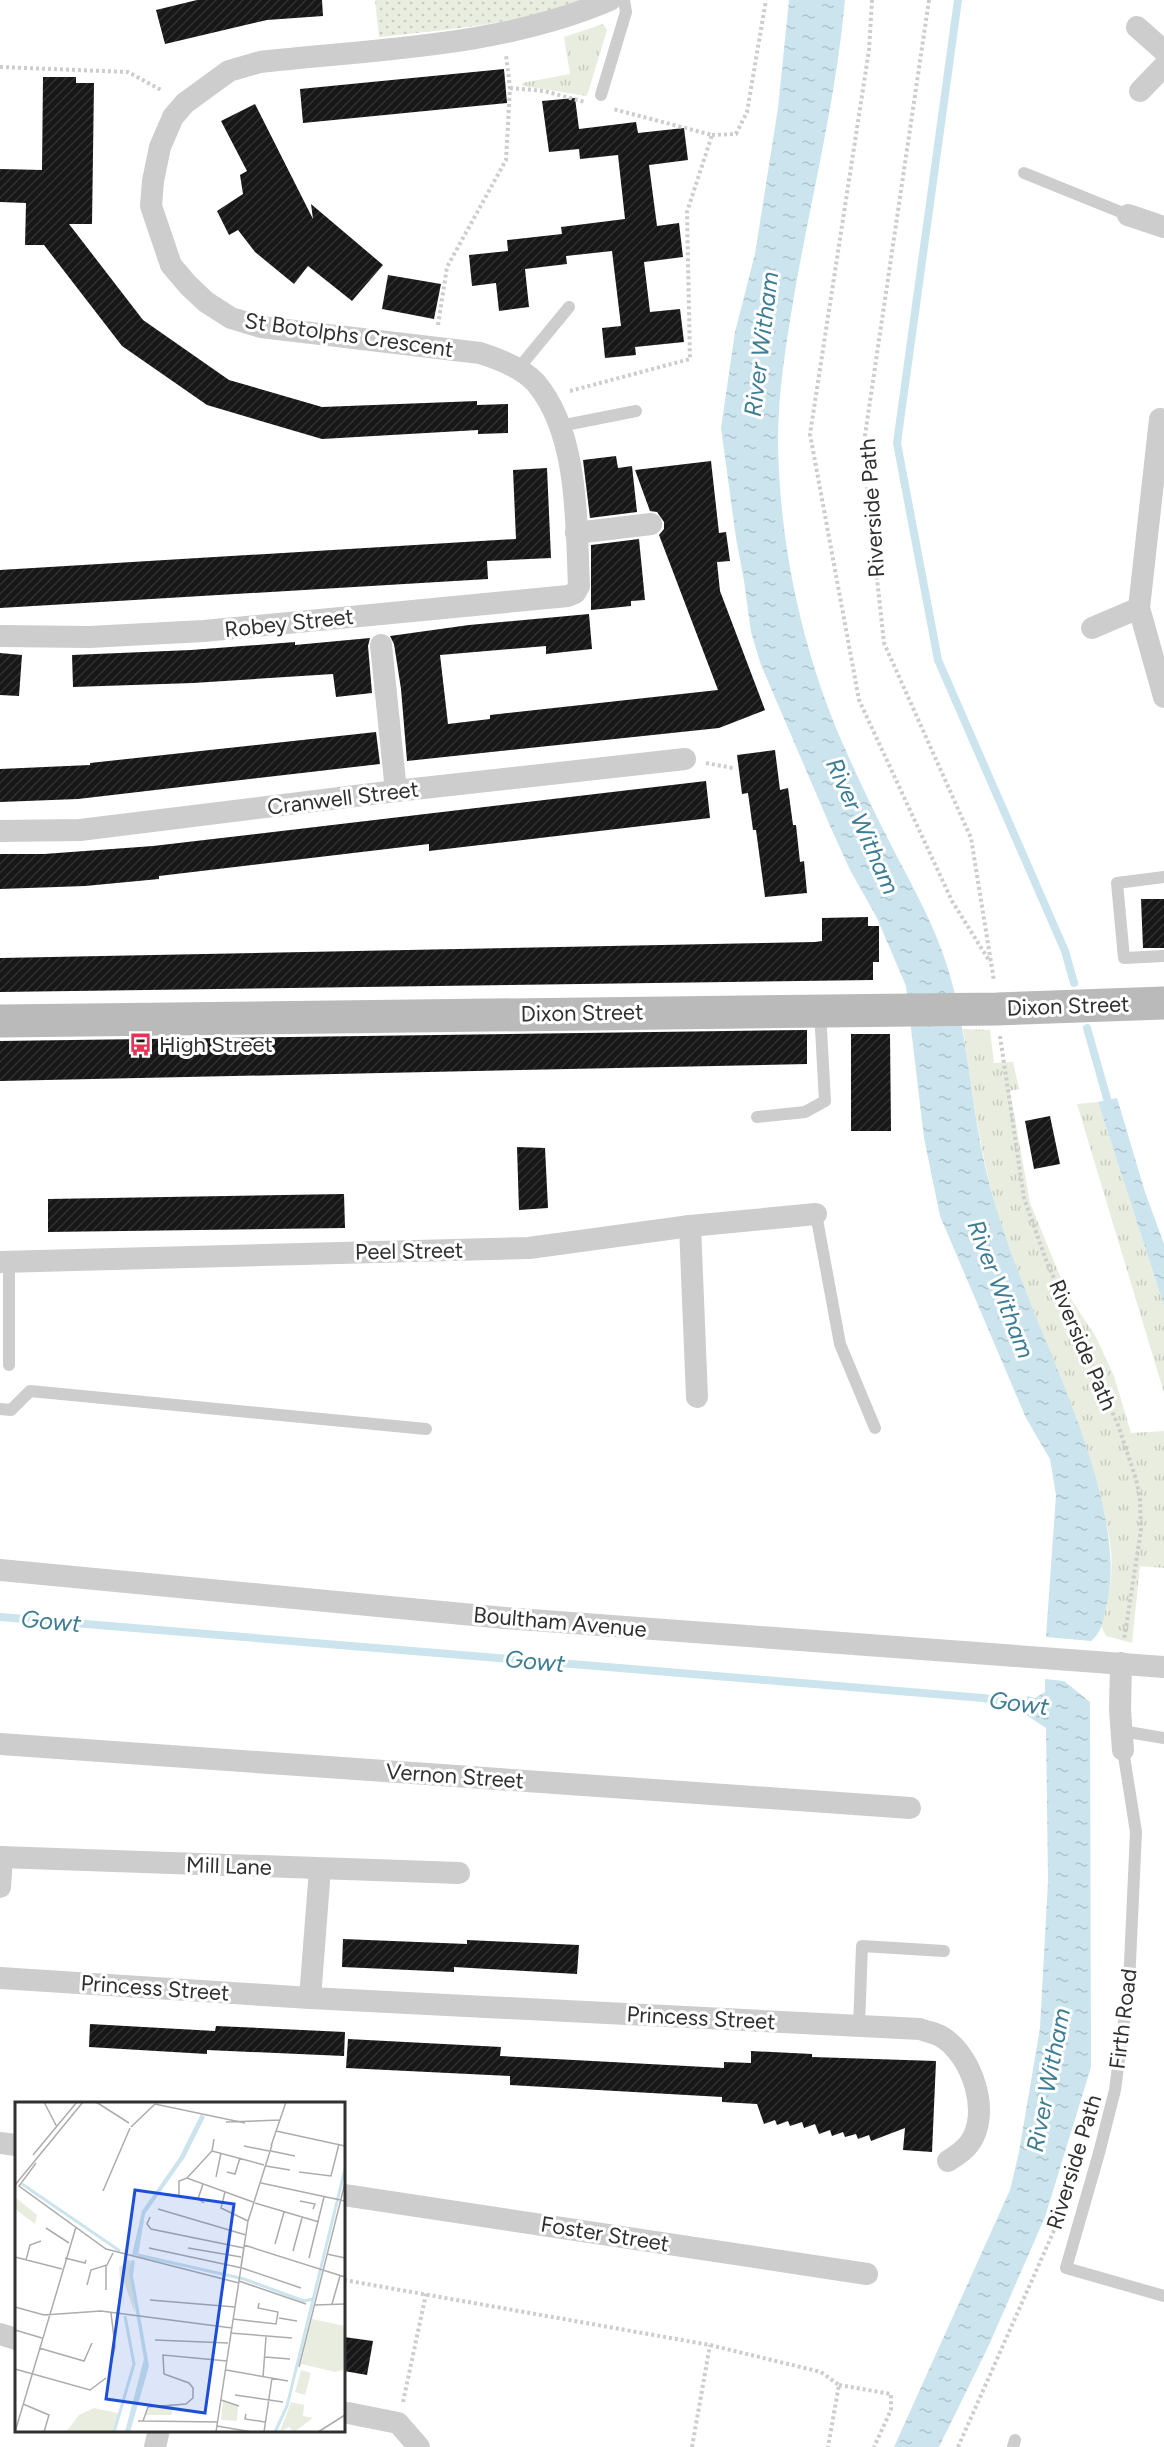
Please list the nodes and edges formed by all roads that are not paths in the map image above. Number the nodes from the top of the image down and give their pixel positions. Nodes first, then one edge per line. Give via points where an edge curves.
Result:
1 (610, 0) edge
2 (624, 0) edge
3 (1137, 27) dead end
4 (1164, 51) edge
5 (1164, 66) edge
6 (1140, 91) dead end
7 (601, 94) dead end
8 (1024, 173) dead end
9 (1128, 215) joint
10 (1164, 227) edge
11 (569, 308) dead end
12 (518, 369) junction
13 (636, 411) dead end
14 (1160, 418) dead end
15 (560, 426) junction
16 (651, 524) dead end
17 (576, 532) junction
18 (575, 593) joint
19 (1139, 608) junction
20 (1092, 628) dead end
21 (0, 636) edge
22 (381, 645) dead end
23 (1164, 697) edge
24 (685, 759) dead end
25 (396, 791) junction
26 (0, 831) edge
27 (1164, 878) edge
28 (1164, 957) edge
29 (1164, 1003) edge
30 (820, 1010) junction
31 (0, 1021) edge
32 (757, 1117) dead end
33 (816, 1214) joint
34 (690, 1226) junction
35 (5, 1262) edge
36 (9, 1365) dead end
37 (697, 1397) dead end
38 (0, 1409) edge
39 (875, 1428) dead end
40 (426, 1429) dead end
41 (0, 1570) edge
42 (1121, 1663) junction
43 (1164, 1667) edge
44 (1164, 1738) edge
45 (1122, 1740) junction
46 (0, 1744) edge
47 (910, 1808) dead end
48 (1, 1857) edge
49 (320, 1869) junction
50 (459, 1873) dead end
51 (0, 1887) edge
52 (944, 1951) dead end
53 (0, 1978) edge
54 (309, 1998) junction
55 (859, 2026) junction
56 (0, 2143) edge
57 (15, 2145) edge
58 (948, 2161) dead end
59 (345, 2194) edge
60 (867, 2274) dead end
61 (1164, 2296) edge
62 (0, 2334) edge
63 (15, 2339) edge
64 (348, 2413) dead end
65 (159, 2432) edge
66 (155, 2447) edge
67 (419, 2447) edge

1 - 12 street, St Botolphs Crescent via 503,33 260,62 229,71 185,103 160,147 151,206 171,265 206,302 231,318 261,327 480,353
2 - 7 lane via 626,12
3 - 4 street
5 - 6 street
8 - 9 lane
9 - 10 street
11 - 12 lane
12 - 15 street, St Botolphs Crescent via 535,381
13 - 15 lane
14 - 19 street
15 - 17 street, St Botolphs Crescent via 569,463
16 - 17 street
17 - 18 street, St Botolphs Crescent via 579,586
18 - 21 street, Robey Street via 204,632
19 - 20 street
19 - 23 street
22 - 25 street
24 - 25 street, Cranwell Street
25 - 26 street, Cranwell Street via 80,830
27 - 28 lane via 1117,884 1124,958
29 - 30 street, Dixon Street via 988,1018 886,1010
30 - 31 street, Dixon Street
30 - 32 lane via 825,1101 805,1112
33 - 34 street, Peel Street
33 - 39 lane via 840,1344
34 - 35 street, Peel Street via 529,1248
34 - 37 street
35 - 36 lane
38 - 40 lane via 11,1410 30,1391
41 - 42 street, Boultham Avenue via 505,1618
42 - 43 street, Boultham Avenue
42 - 45 street, Firth Road
44 - 45 lane
45 - 61 lane, Firth Road via 1136,1832 1129,1984 1115,2090 1066,2268
46 - 47 street, Vernon Street
48 - 49 street, Mill Lane
48 - 51 street
49 - 50 street, Mill Lane
49 - 54 street
52 - 55 lane via 862,1946
53 - 54 street, Princess Street
54 - 55 street, Princess Street
55 - 58 street, Princess Street via 920,2029 942,2037 968,2066 978,2098 976,2131 966,2147
56 - 57 street
59 - 60 street, Foster Street
62 - 63 street
64 - 67 street via 398,2423
65 - 66 street

